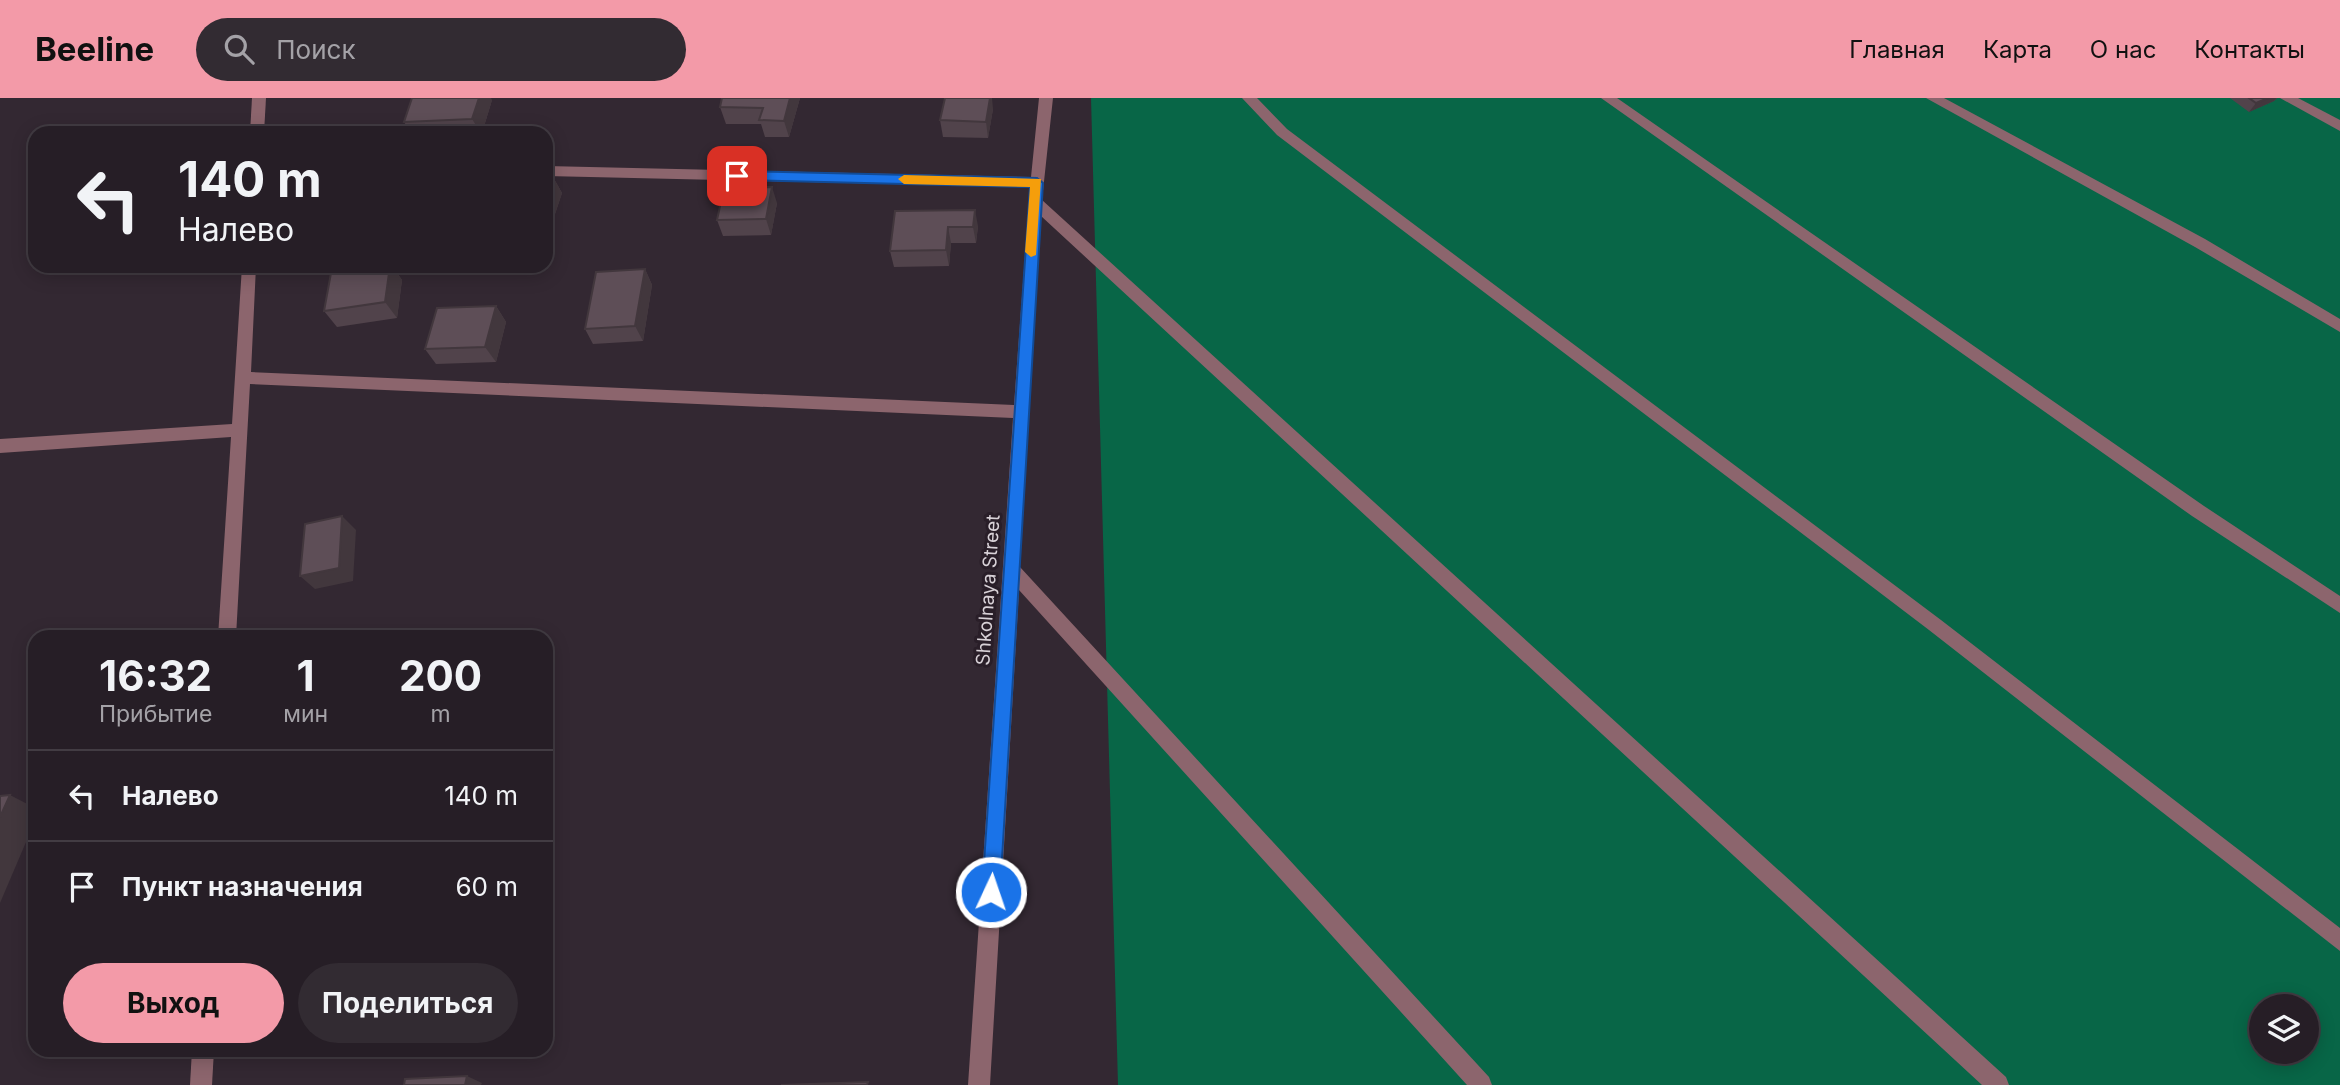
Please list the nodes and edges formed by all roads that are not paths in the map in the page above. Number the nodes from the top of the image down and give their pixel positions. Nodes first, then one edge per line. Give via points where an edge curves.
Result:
1 (259, 98) edge
2 (1046, 98) edge
3 (1249, 98) edge
4 (1608, 98) edge
5 (1933, 98) edge
6 (2287, 98) edge
7 (257, 126) edge
8 (2340, 126) edge
9 (553, 171) edge
10 (1037, 183) junction
11 (1035, 202) junction
12 (249, 273) edge
13 (2340, 326) edge
14 (242, 378) junction
15 (1021, 412) junction
16 (239, 430) junction
17 (0, 446) edge
18 (1010, 569) junction
19 (2340, 605) edge
20 (227, 630) edge
21 (2340, 941) edge
22 (203, 1057) edge
23 (201, 1085) edge
24 (979, 1085) edge
25 (1481, 1085) edge
26 (1998, 1085) edge

1 - 7 street
2 - 10 street, Shkolnaya Street
3 - 21 street via 1282,132 1935,625
4 - 19 street via 2198,511
5 - 13 street via 2200,243
6 - 8 street
9 - 10 street
10 - 11 street, Shkolnaya Street
11 - 15 street, Shkolnaya Street
11 - 26 street
12 - 14 street
14 - 15 street
14 - 16 street
15 - 18 street, Shkolnaya Street
16 - 17 street
16 - 20 street
18 - 24 street, Shkolnaya Street
18 - 25 street
22 - 23 street

